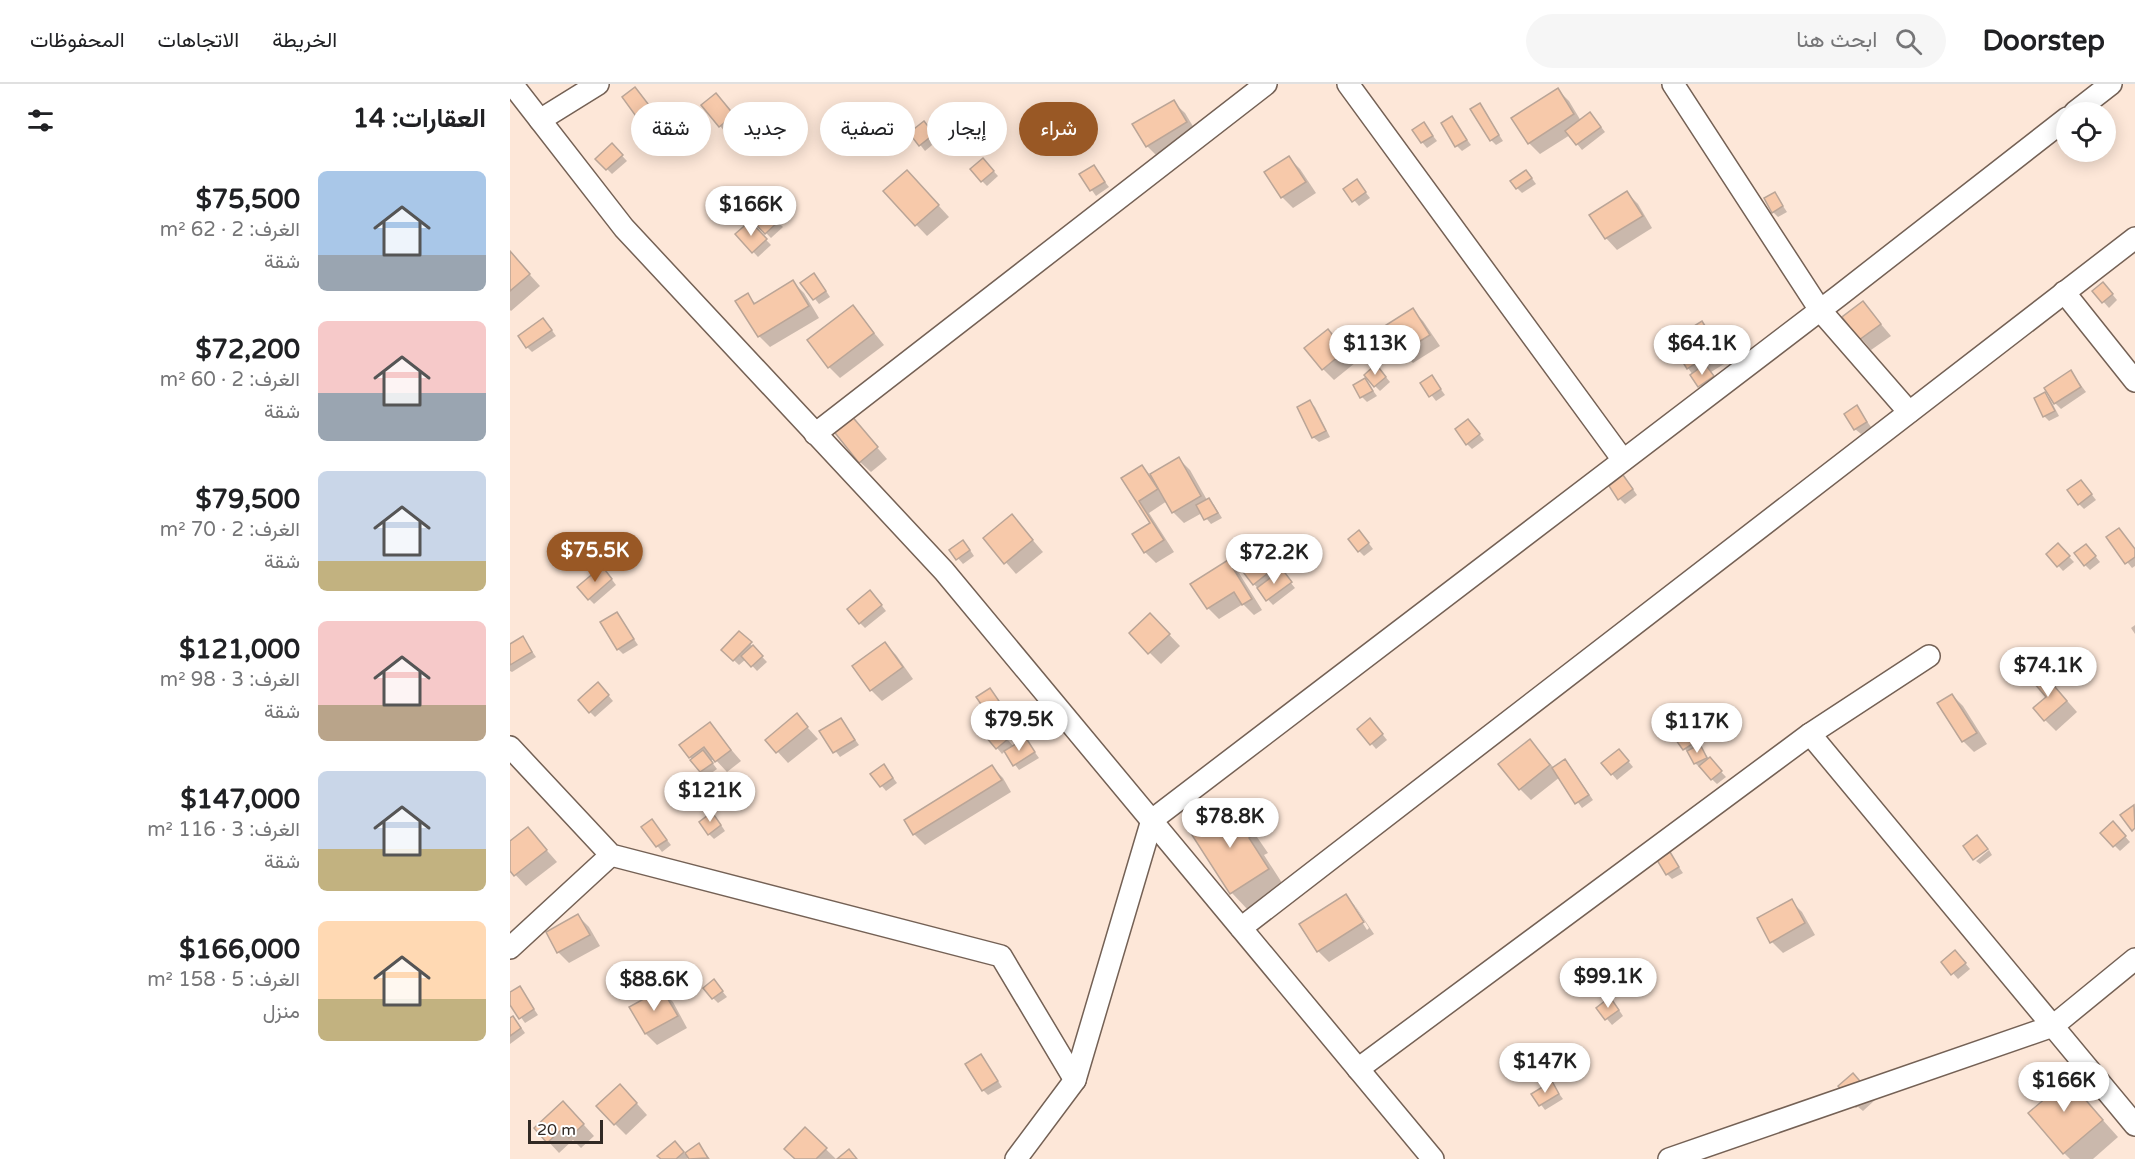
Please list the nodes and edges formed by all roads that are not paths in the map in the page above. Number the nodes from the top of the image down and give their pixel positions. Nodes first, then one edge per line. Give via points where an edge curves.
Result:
1 (512, 84) edge
2 (598, 84) edge
3 (1266, 84) edge
4 (1348, 84) edge
5 (1673, 84) edge
6 (2111, 84) edge
7 (2088, 102) edge
8 (540, 120) junction
9 (2056, 127) edge
10 (2135, 238) edge
11 (2064, 292) junction
12 (1820, 310) junction
13 (2135, 381) edge
14 (1909, 412) junction
15 (816, 434) junction
16 (1623, 460) junction
17 (1929, 656) dead end
18 (1810, 734) junction
19 (510, 747) edge
20 (1152, 820) junction
21 (611, 855) junction
22 (1241, 928) junction
23 (510, 948) edge
24 (2135, 959) edge
25 (2053, 1026) junction
26 (1358, 1069) junction
27 (1075, 1080) junction
28 (2135, 1125) edge
29 (1016, 1159) edge
30 (1433, 1159) edge
31 (1669, 1159) edge

1 - 8 street
2 - 8 street
3 - 15 street
4 - 16 street
5 - 12 street
6 - 7 street
8 - 15 street via 624,228
9 - 12 street
10 - 11 street
11 - 13 street
11 - 14 street
12 - 14 street
12 - 16 street
14 - 22 street
15 - 20 street via 944,571
16 - 20 street
17 - 18 street
18 - 25 street
18 - 26 street
19 - 21 street
20 - 22 street
20 - 27 street
21 - 23 street
21 - 27 street via 1001,956
22 - 26 street
24 - 25 street
25 - 28 street
25 - 31 street
26 - 30 street
27 - 29 street

